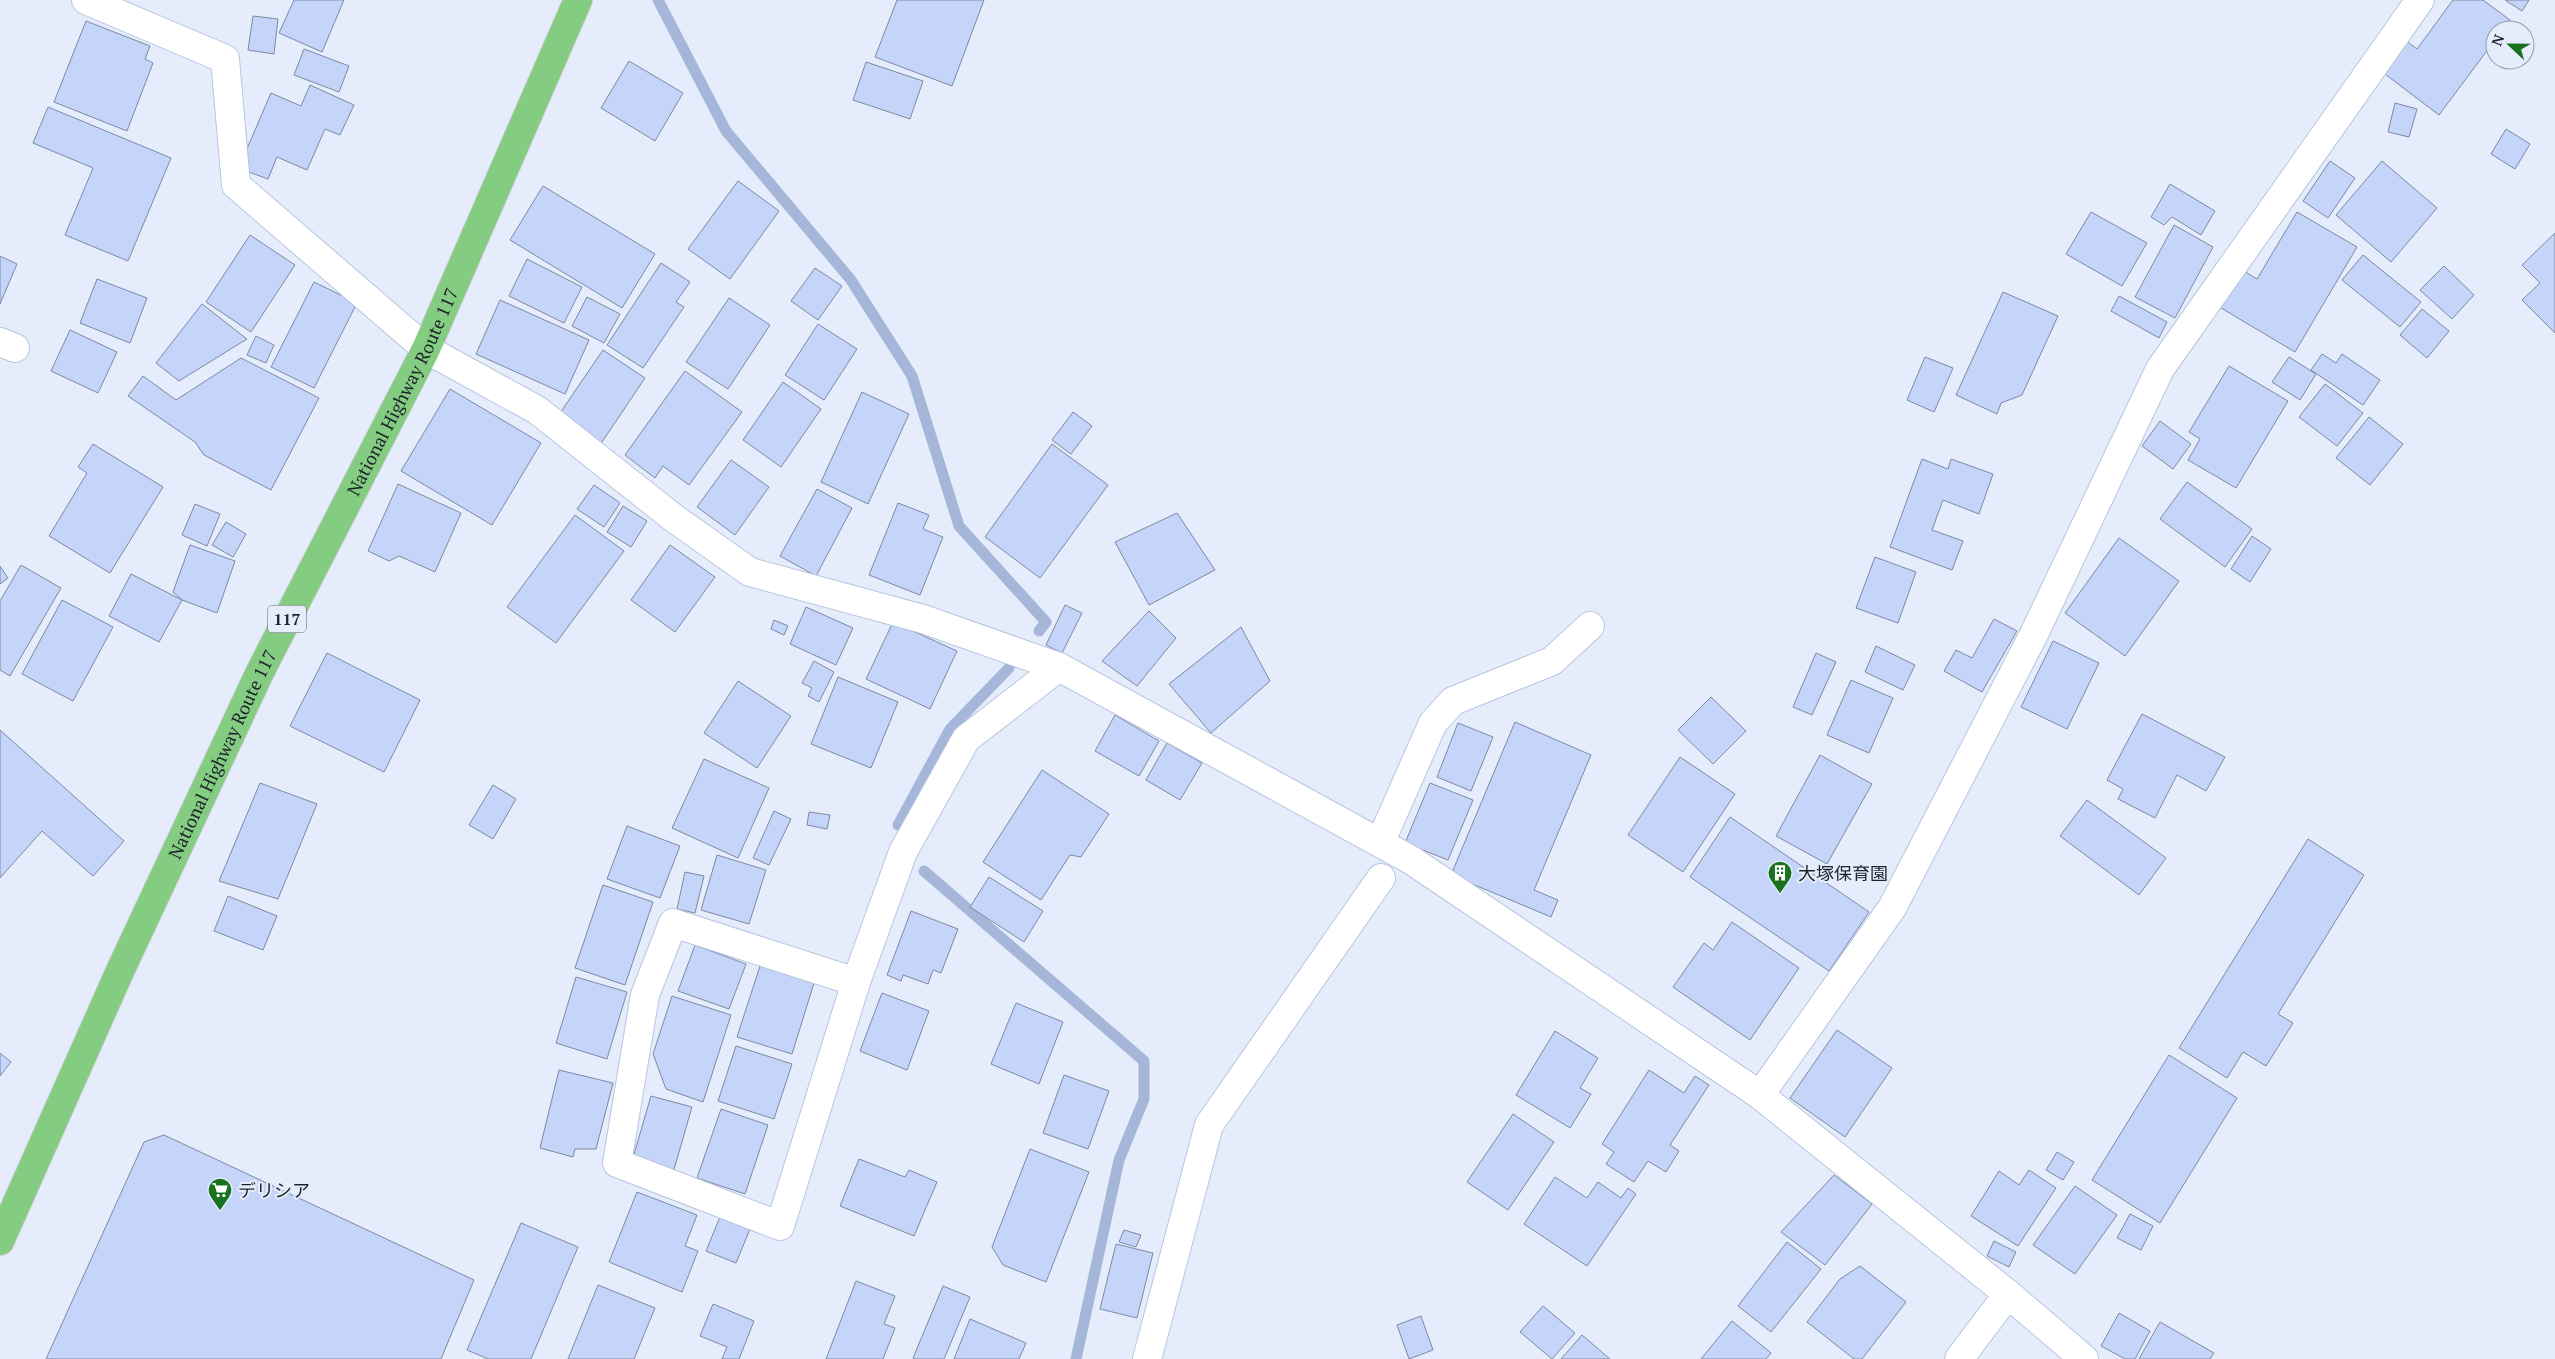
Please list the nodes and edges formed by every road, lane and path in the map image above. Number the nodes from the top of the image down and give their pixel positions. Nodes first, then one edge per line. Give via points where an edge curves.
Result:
1 (86, 0) edge
2 (578, 0) edge
3 (2420, 0) edge
4 (426, 349) junction
5 (1590, 626) dead end
6 (1059, 667) junction
7 (1380, 843) junction
8 (1381, 878) dead end
9 (856, 982) junction
10 (1760, 1095) junction
11 (0, 1241) edge
12 (2008, 1294) junction
13 (1147, 1359) edge
14 (1959, 1359) edge
15 (2084, 1359) edge

1 - 4 street via 225,59 236,185
2 - 4 highway, National Highway Route 117 / 117
3 - 10 street via 2160,369 2034,634 1892,908
4 - 6 street via 537,410 675,519 750,572 923,618
4 - 11 highway, National Highway Route 117 / 117 via 260,672 120,970
5 - 7 street via 1552,661 1453,701 1433,723
6 - 7 street
6 - 9 street via 966,739 903,852
7 - 10 street
8 - 13 street via 1209,1125
9 - 9 street via 780,1226 617,1162 646,995 673,923
10 - 12 street
12 - 14 street
12 - 15 street

